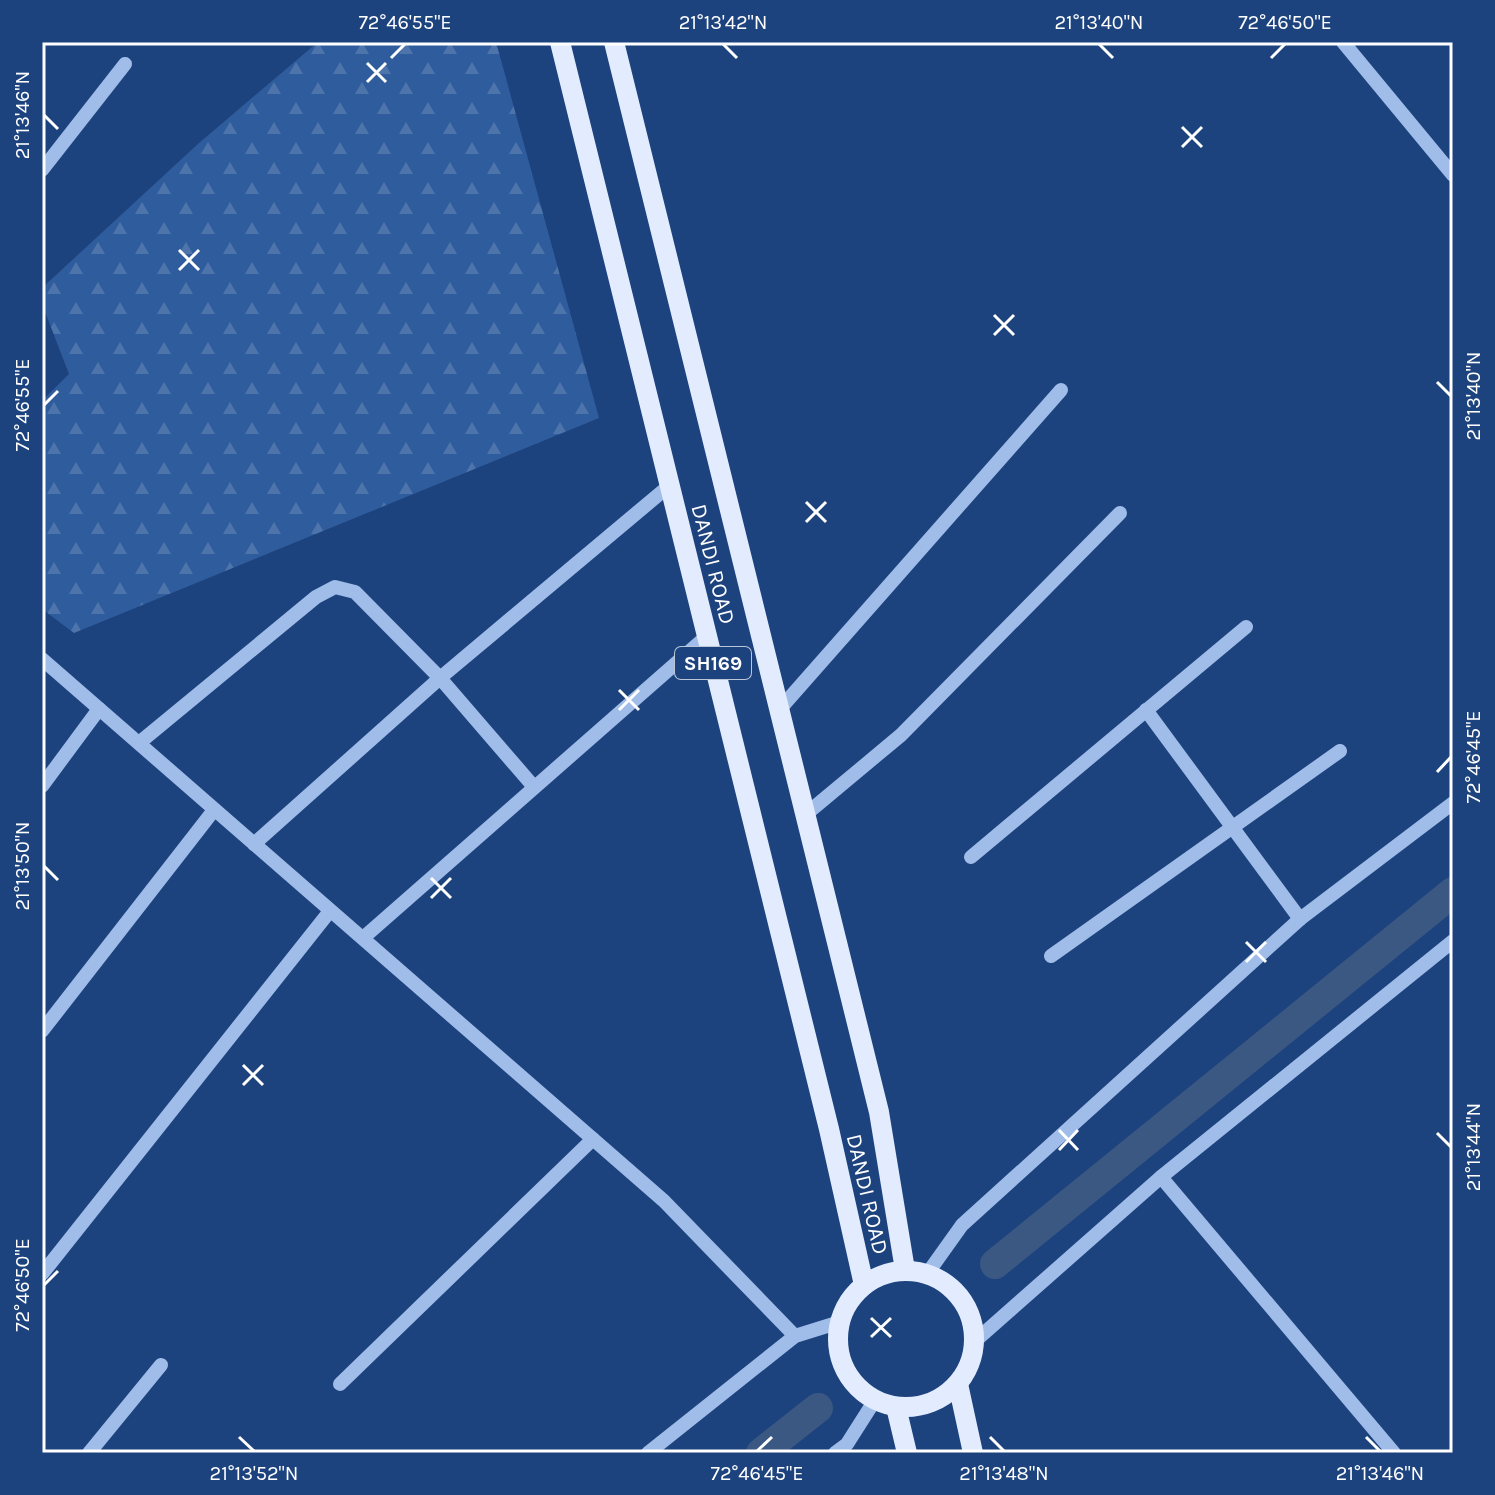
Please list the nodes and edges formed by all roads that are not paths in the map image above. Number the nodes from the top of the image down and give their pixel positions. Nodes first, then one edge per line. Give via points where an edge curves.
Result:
1 (560, 42) edge
2 (614, 42) edge
3 (1343, 42) edge
4 (125, 64) dead end
5 (42, 170) edge
6 (1453, 175) edge
7 (1061, 390) dead end
8 (670, 485) junction
9 (1120, 513) dead end
10 (1246, 627) dead end
11 (707, 636) junction
12 (42, 659) edge
13 (440, 678) junction
14 (99, 709) junction
15 (779, 710) junction
16 (1146, 710) junction
17 (139, 743) junction
18 (1340, 751) dead end
19 (42, 786) edge
20 (534, 787) junction
21 (1453, 803) edge
22 (214, 810) junction
23 (805, 815) junction
24 (1230, 827) junction
25 (254, 844) junction
26 (971, 857) dead end
27 (330, 911) junction
28 (1300, 919) junction
29 (363, 938) junction
30 (1453, 941) edge
31 (1051, 956) dead end
32 (42, 1031) edge
33 (593, 1139) junction
34 (1161, 1177) junction
35 (905, 1270) junction
36 (42, 1274) edge
37 (927, 1274) junction
38 (864, 1285) junction
39 (840, 1322) junction
40 (795, 1336) junction
41 (974, 1342) junction
42 (161, 1365) dead end
43 (340, 1384) dead end
44 (958, 1384) junction
45 (875, 1400) junction
46 (896, 1407) junction
47 (89, 1453) edge
48 (648, 1453) edge
49 (835, 1453) edge
50 (907, 1453) edge
51 (973, 1453) edge
52 (1394, 1453) edge

1 - 8 main road, DANDI ROAD / SH169
2 - 15 main road, DANDI ROAD / SH169
3 - 6 street
4 - 5 street
7 - 15 street
8 - 11 main road, DANDI ROAD / SH169
8 - 13 street
9 - 23 street via 901,735
10 - 16 street
11 - 20 street
11 - 38 main road, DANDI ROAD / SH169
12 - 14 street
13 - 17 street via 355,592 335,587 316,597
13 - 20 street
13 - 25 street
14 - 17 street
14 - 19 street
15 - 23 main road, DANDI ROAD / SH169
16 - 24 street
16 - 26 street
17 - 22 street
18 - 24 street
20 - 29 street
21 - 28 street
22 - 25 street
22 - 32 street
23 - 35 main road, DANDI ROAD / SH169 via 879,1112
24 - 28 street
24 - 31 street
25 - 27 street
27 - 29 street
27 - 36 street
28 - 37 street via 962,1225
29 - 33 street
30 - 34 street
33 - 40 street via 664,1201
33 - 43 street
34 - 41 street
34 - 52 street
35 - 37 main road
35 - 38 main road
37 - 41 main road via 962,1300 972,1320
38 - 39 main road
39 - 40 street
39 - 45 main road via 838,1345 844,1367 856,1386
40 - 48 street
41 - 44 main road via 970,1364
42 - 47 street
44 - 46 main road via 919,1406
44 - 51 main road
45 - 46 main road
45 - 49 street via 847,1444
46 - 50 main road

